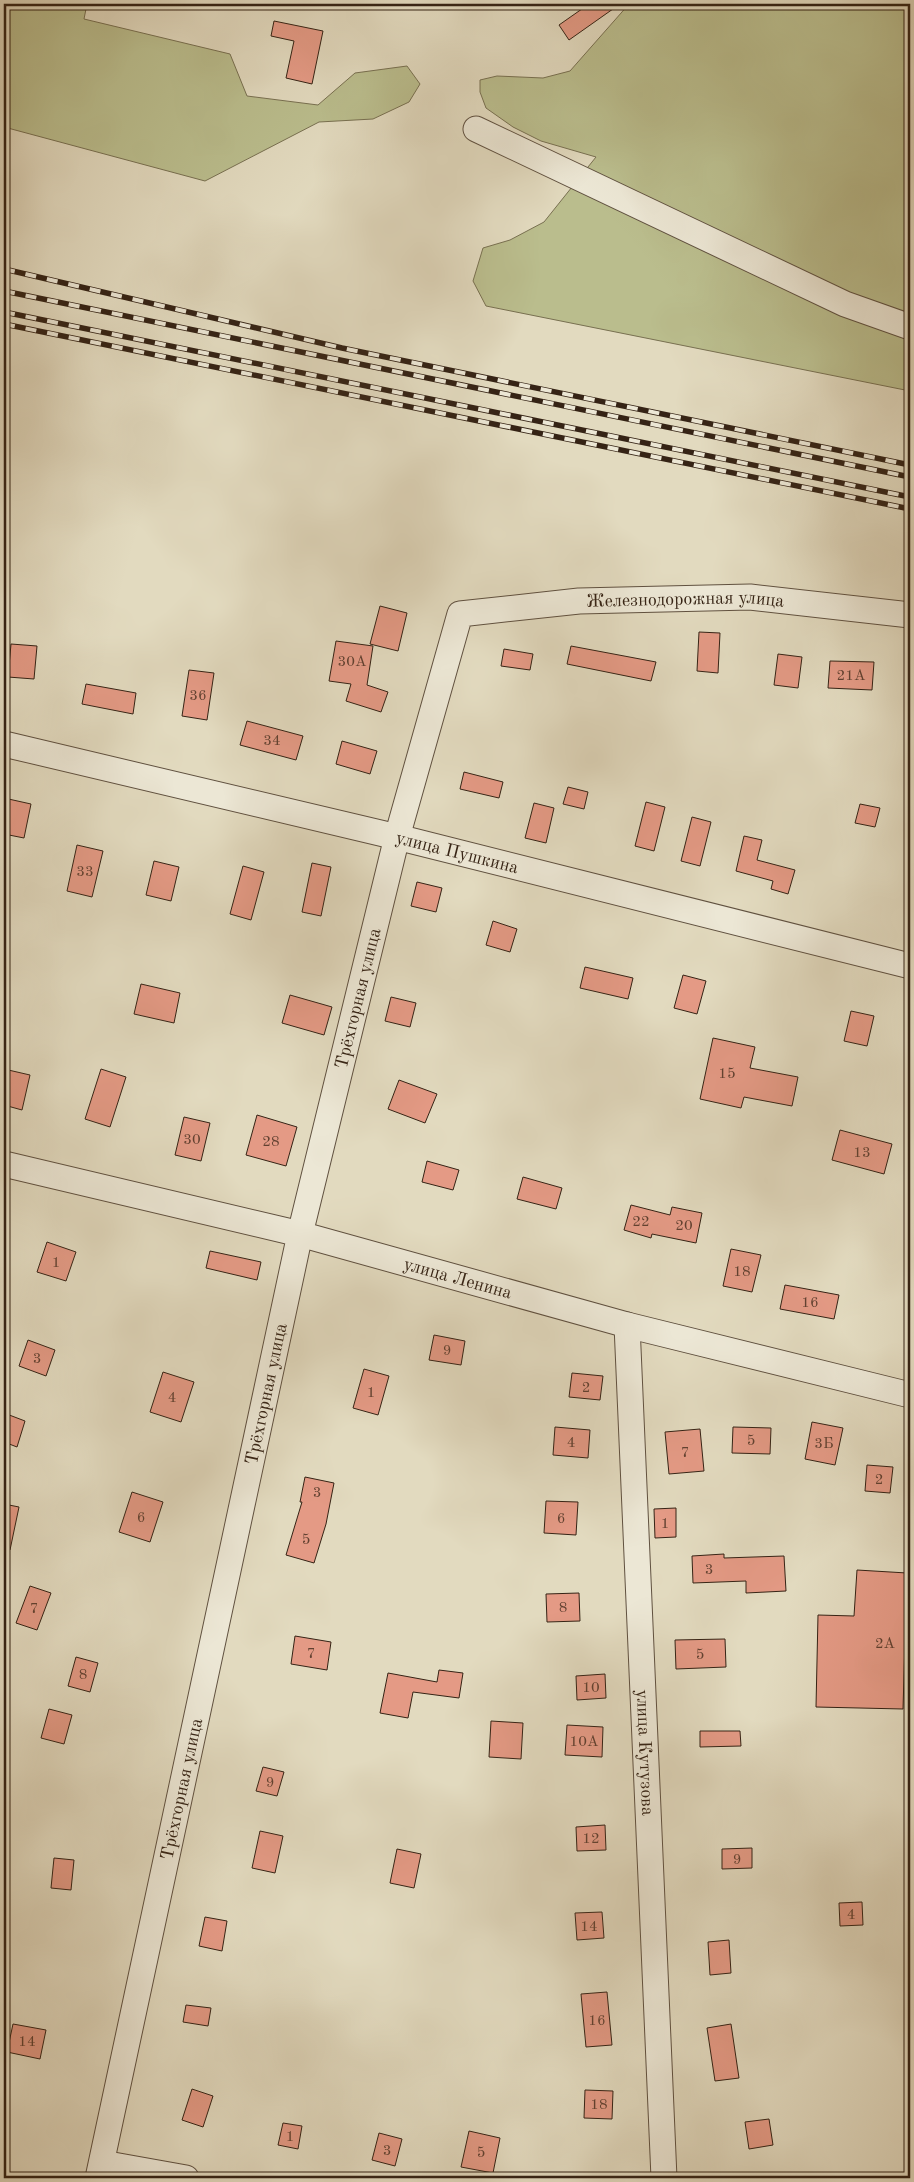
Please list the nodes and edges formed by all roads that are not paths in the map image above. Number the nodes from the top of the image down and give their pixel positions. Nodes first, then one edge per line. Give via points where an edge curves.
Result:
1 (476, 129) dead end
2 (910, 327) edge
3 (460, 614) joint
4 (910, 615) edge
5 (4, 744) edge
6 (397, 837) junction
7 (910, 966) edge
8 (4, 1164) edge
9 (300, 1234) junction
10 (627, 1325) junction
11 (910, 1395) edge
12 (100, 2170) edge
13 (186, 2178) edge
14 (664, 2178) edge

1 - 2 street via 845,304
3 - 4 street, Железнодорожная улица via 579,601 750,597
3 - 6 street, Трёхгорная улица
5 - 6 street, улица Пушкина
6 - 7 street, улица Пушкина
6 - 9 street, Трёхгорная улица
8 - 9 street, улица Ленина
9 - 10 street, улица Ленина
9 - 12 street, Трёхгорная улица
10 - 11 street, улица Ленина
10 - 14 street, улица Кутузова
12 - 13 street

